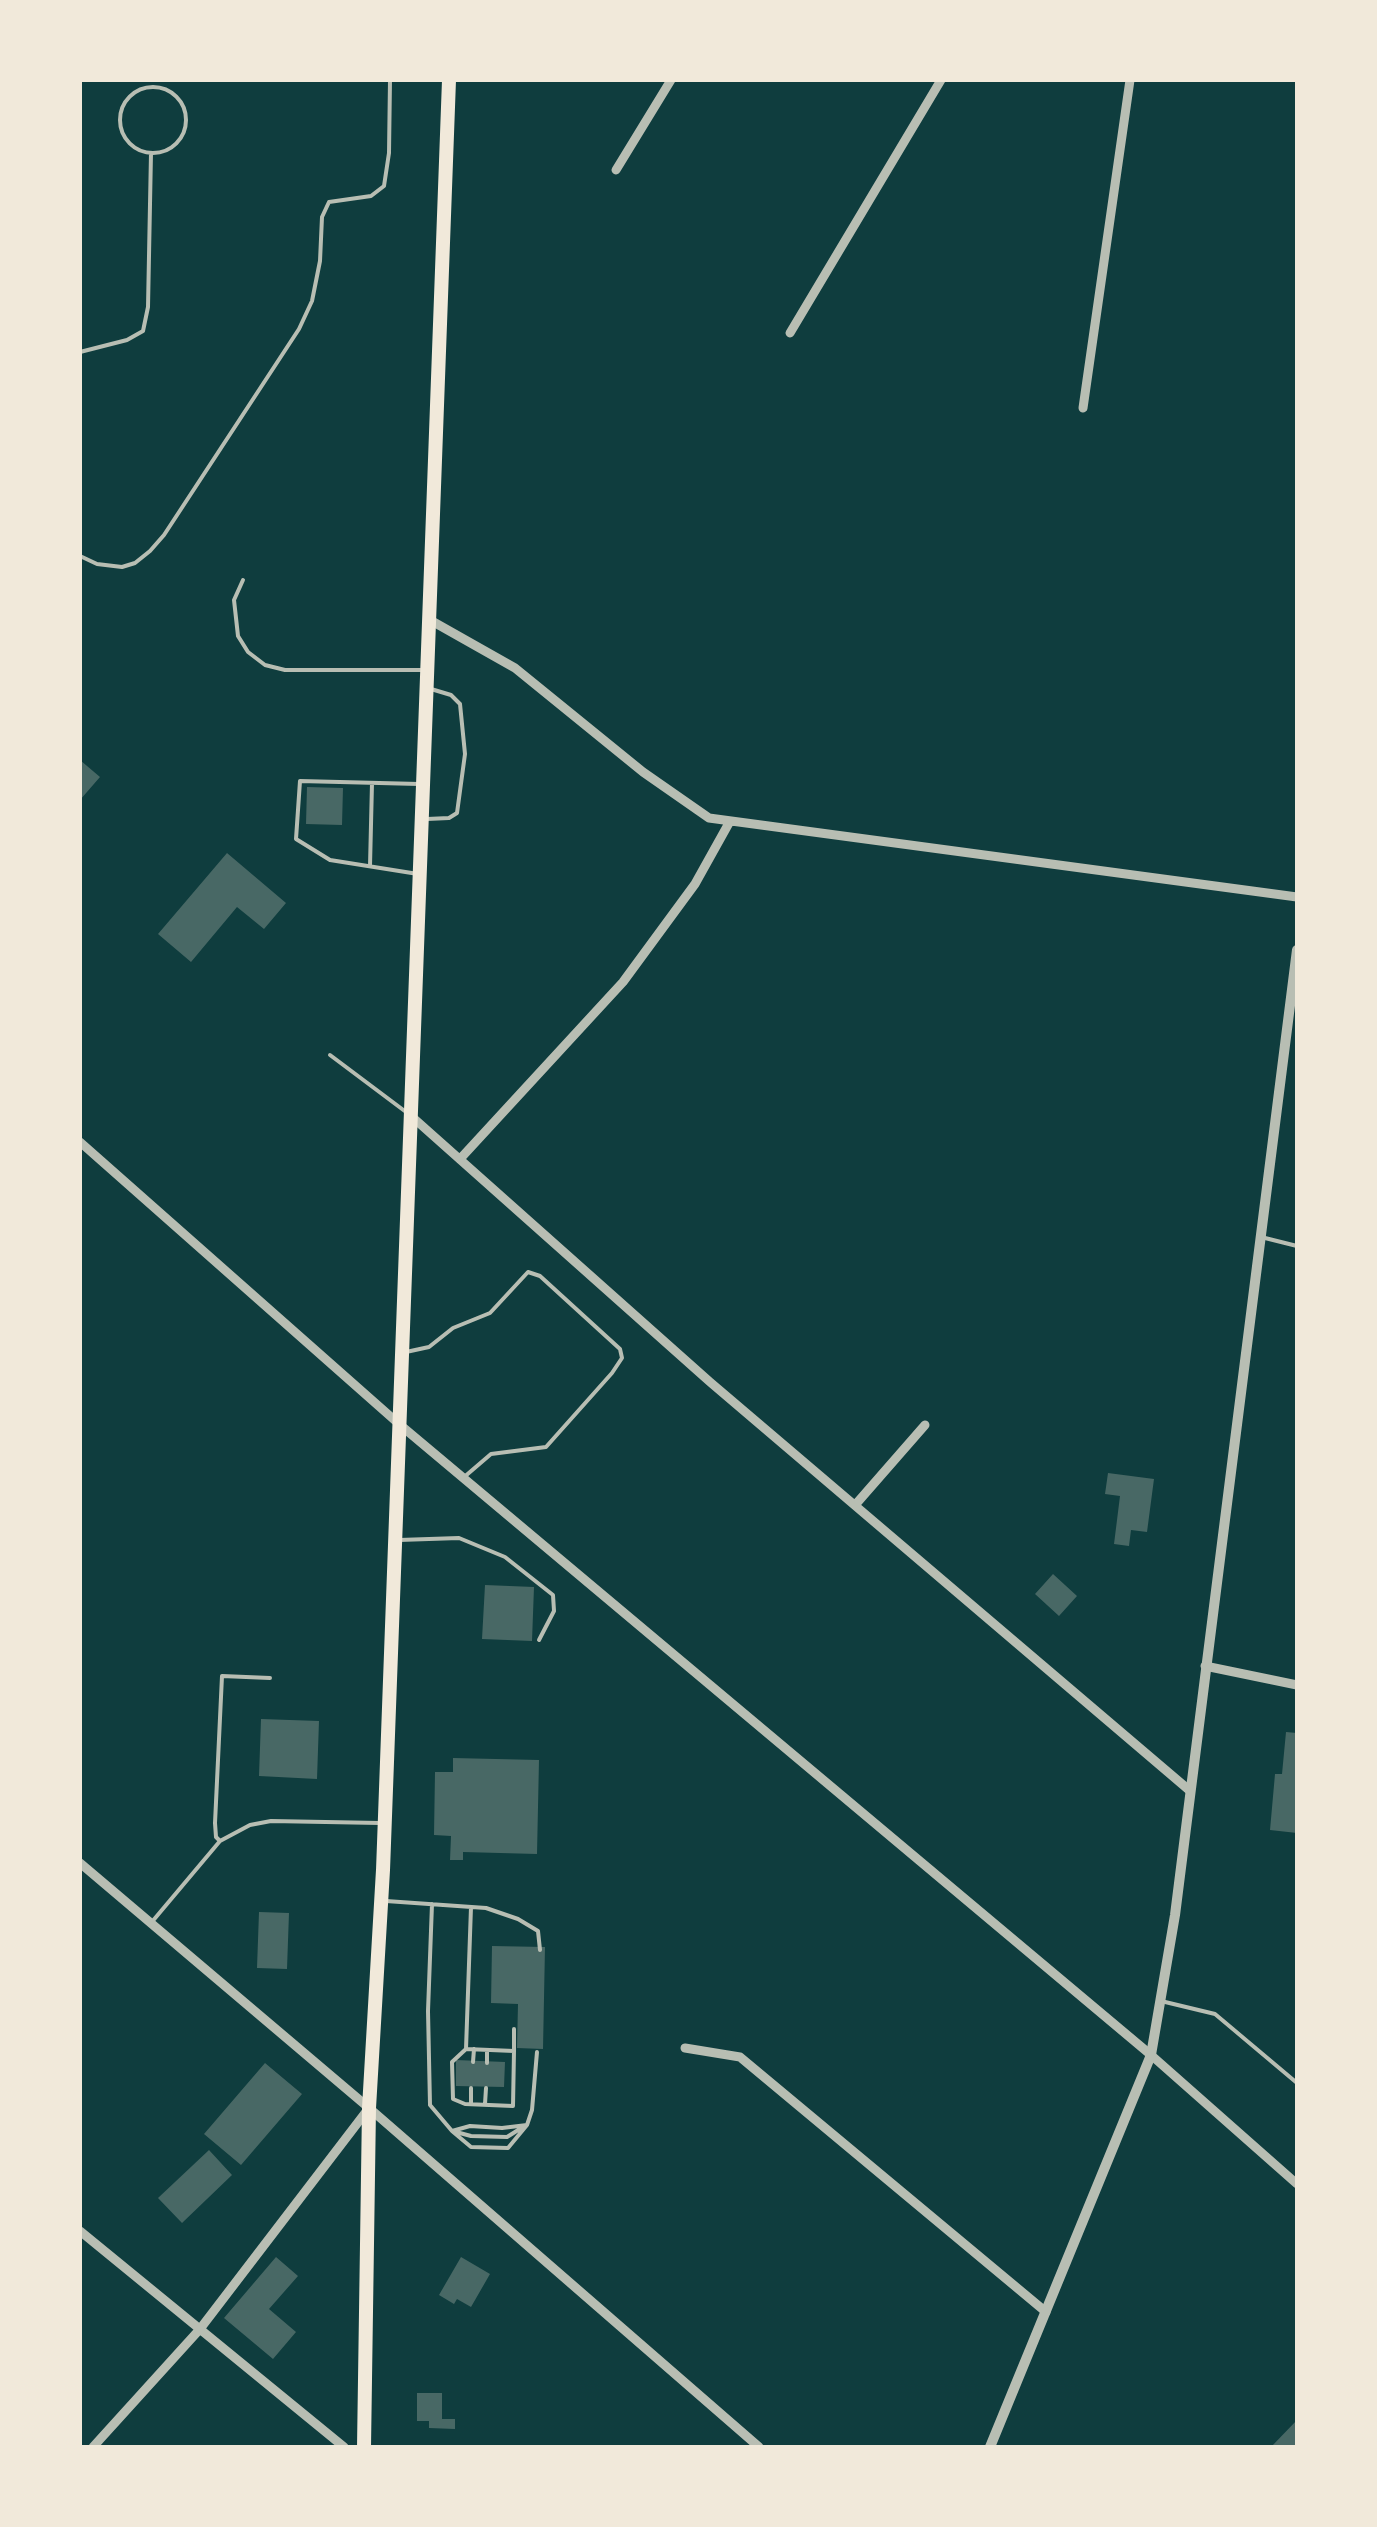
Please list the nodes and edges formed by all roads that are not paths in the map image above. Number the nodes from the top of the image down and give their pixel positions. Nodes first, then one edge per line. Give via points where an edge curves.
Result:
1 (154, 80) edge
2 (390, 80) edge
3 (449, 80) edge
4 (672, 80) edge
5 (941, 80) edge
6 (1130, 80) edge
7 (154, 88) junction
8 (151, 153) junction
9 (616, 170) dead end
10 (790, 333) dead end
11 (80, 352) edge
12 (1084, 408) dead end
13 (80, 556) edge
14 (243, 580) dead end
15 (430, 620) junction
16 (428, 670) junction
17 (427, 688) junction
18 (372, 782) junction
19 (424, 784) junction
20 (422, 820) junction
21 (729, 823) junction
22 (370, 866) junction
23 (420, 874) junction
24 (1297, 897) edge
25 (1297, 950) edge
26 (330, 1056) dead end
27 (410, 1115) junction
28 (80, 1142) edge
29 (460, 1160) junction
30 (1260, 1237) junction
31 (1297, 1246) edge
32 (401, 1354) junction
33 (399, 1424) junction
34 (925, 1425) dead end
35 (463, 1478) junction
36 (856, 1504) junction
37 (394, 1540) junction
38 (539, 1640) dead end
39 (1206, 1666) junction
40 (270, 1678) dead end
41 (1297, 1685) edge
42 (1189, 1790) junction
43 (385, 1823) junction
44 (220, 1841) junction
45 (80, 1863) edge
46 (382, 1900) junction
47 (432, 1904) junction
48 (471, 1906) junction
49 (151, 1923) junction
50 (540, 1950) dead end
51 (1160, 2002) junction
52 (514, 2028) dead end
53 (685, 2048) dead end
54 (466, 2049) junction
55 (474, 2049) junction
56 (486, 2050) junction
57 (514, 2051) junction
58 (536, 2052) dead end
59 (1152, 2055) junction
60 (473, 2062) dead end
61 (487, 2063) dead end
62 (1297, 2082) edge
63 (471, 2088) dead end
64 (486, 2088) dead end
65 (470, 2104) junction
66 (485, 2105) junction
67 (369, 2108) junction
68 (527, 2124) junction
69 (452, 2131) junction
70 (1297, 2184) edge
71 (80, 2231) edge
72 (1046, 2312) junction
73 (200, 2329) junction
74 (93, 2447) edge
75 (344, 2447) edge
76 (364, 2447) edge
77 (758, 2447) edge
78 (990, 2447) edge

1 - 7 lane
2 - 13 lane via 384,186 370,196 329,202 312,301 288,345 150,551 122,567
3 - 15 main road
4 - 9 street
5 - 10 street
6 - 12 street
7 - 8 lane via 128,99 120,118 125,138
7 - 8 lane via 176,97 186,116 180,138
8 - 11 lane via 142,331
14 - 16 lane via 234,600 238,636 265,664 285,670
15 - 16 main road
15 - 21 street via 515,668 643,772 709,818
16 - 17 main road
17 - 19 main road
17 - 20 lane via 460,704 465,754 458,814
18 - 19 lane
18 - 22 lane
18 - 22 lane via 300,780 296,839 330,860
19 - 20 main road
20 - 23 main road
21 - 24 street
21 - 29 street via 623,982
22 - 23 lane
23 - 27 main road
25 - 30 street
26 - 27 lane
27 - 29 street
27 - 32 main road
28 - 33 street
29 - 36 street
30 - 31 lane
30 - 39 street
32 - 33 main road
32 - 35 lane via 428,1348 452,1328 490,1313 528,1272 620,1349 612,1373 546,1448 491,1454
33 - 35 street
33 - 37 main road
34 - 36 street
35 - 59 street
36 - 42 street
37 - 38 lane via 459,1538 505,1557 553,1594 554,1611
37 - 43 main road
39 - 41 street
39 - 42 street
40 - 44 lane via 222,1676 215,1822
42 - 51 street
43 - 44 lane via 271,1821
43 - 46 main road
44 - 49 lane
45 - 49 street
46 - 47 lane
46 - 67 main road
47 - 48 lane
47 - 69 lane via 430,2105
48 - 50 lane via 538,1930
48 - 54 lane
49 - 67 street
51 - 59 street
51 - 62 lane via 1216,2014
52 - 57 lane
53 - 72 street via 740,2057
54 - 55 lane
54 - 65 lane via 452,2062 453,2099
55 - 56 lane
55 - 60 lane
56 - 57 lane
56 - 61 lane
57 - 66 lane via 512,2106
58 - 68 lane
59 - 70 street
59 - 72 street
63 - 65 lane
64 - 66 lane
65 - 66 lane
67 - 73 street
67 - 76 main road
67 - 77 street
68 - 69 lane
68 - 69 lane via 508,2136
68 - 69 lane via 508,2148 471,2147
71 - 73 street
72 - 78 street
73 - 74 street
73 - 75 street

